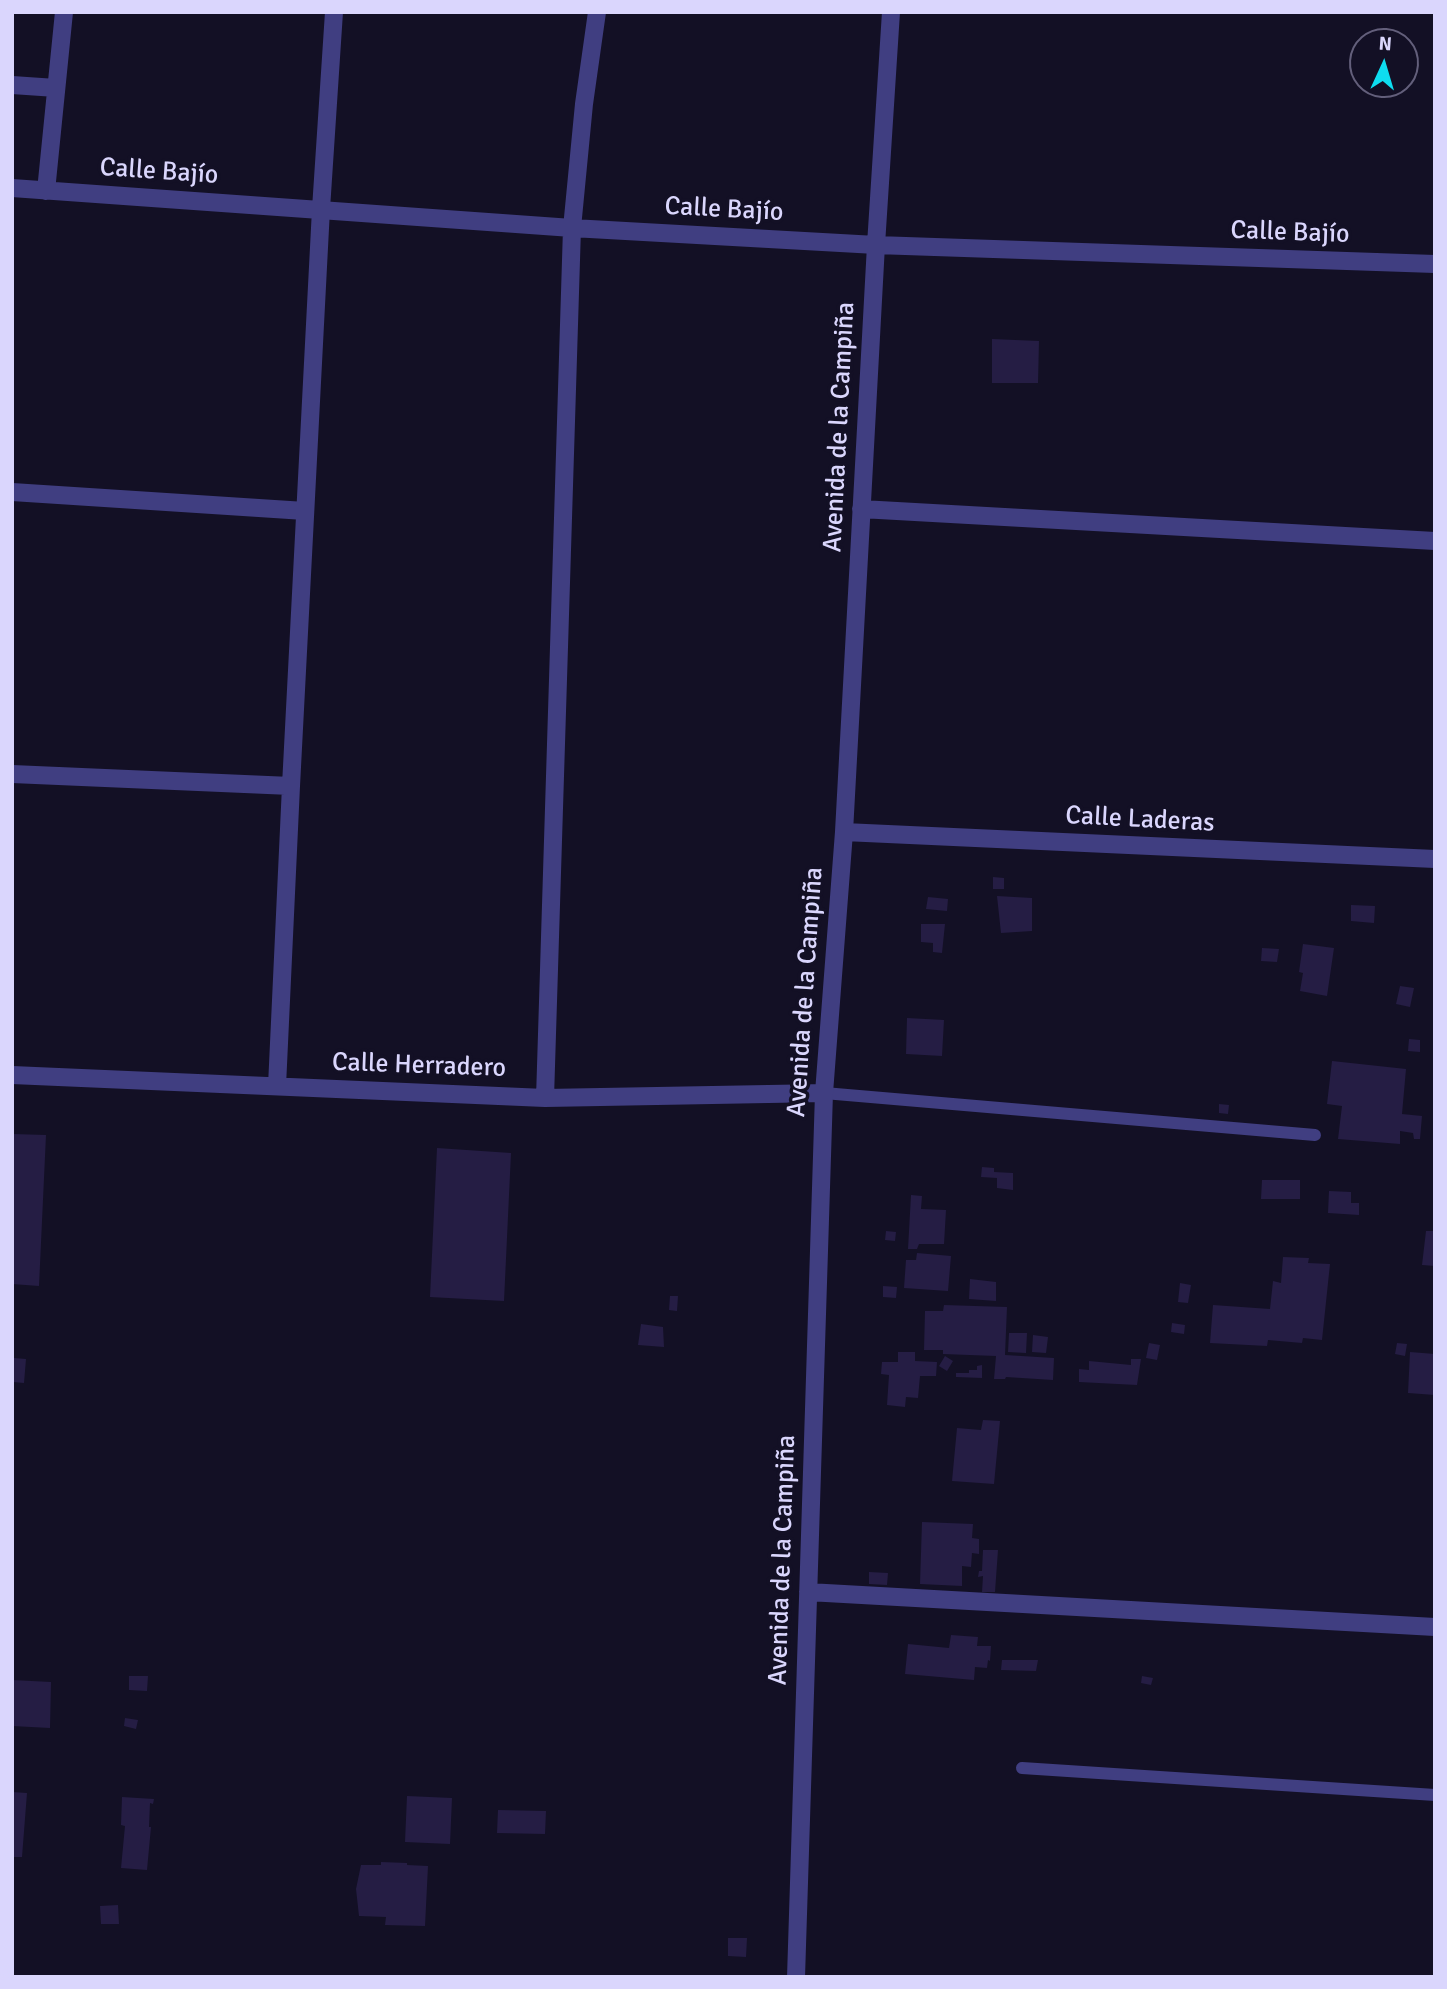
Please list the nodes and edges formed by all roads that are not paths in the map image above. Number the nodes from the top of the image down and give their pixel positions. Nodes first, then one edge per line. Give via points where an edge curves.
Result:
1 (64, 12) edge
2 (334, 12) edge
3 (597, 12) edge
4 (891, 12) edge
5 (12, 85) edge
6 (57, 88) junction
7 (12, 188) edge
8 (46, 191) junction
9 (321, 209) junction
10 (572, 228) junction
11 (876, 245) junction
12 (1435, 264) edge
13 (12, 492) edge
14 (862, 509) junction
15 (305, 511) junction
16 (1435, 541) edge
17 (12, 775) edge
18 (291, 786) junction
19 (844, 832) junction
20 (1435, 859) edge
21 (12, 1075) edge
22 (277, 1086) junction
23 (824, 1093) junction
24 (545, 1098) junction
25 (1315, 1135) dead end
26 (808, 1591) junction
27 (1435, 1627) edge
28 (1022, 1768) dead end
29 (1435, 1795) edge
30 (796, 1977) edge

1 - 6 street
2 - 9 street
3 - 10 street
4 - 11 street, Avenida de la Campiña
5 - 6 street
6 - 8 street
7 - 8 street, Calle Bajío
8 - 9 street, Calle Bajío
9 - 10 street, Calle Bajío
9 - 15 street
10 - 11 street, Calle Bajío
10 - 24 street
11 - 12 street, Calle Bajío
11 - 14 street, Avenida de la Campiña
13 - 15 street
14 - 16 street
14 - 19 street, Avenida de la Campiña
15 - 18 street
17 - 18 street
18 - 22 street
19 - 20 street, Calle Laderas
19 - 23 street, Avenida de la Campiña
21 - 22 street, Calle Herradero
22 - 24 street, Calle Herradero
23 - 24 street, Calle Herradero
23 - 25 lane
23 - 26 street, Avenida de la Campiña
26 - 27 street
26 - 30 street, Avenida de la Campiña
28 - 29 lane

